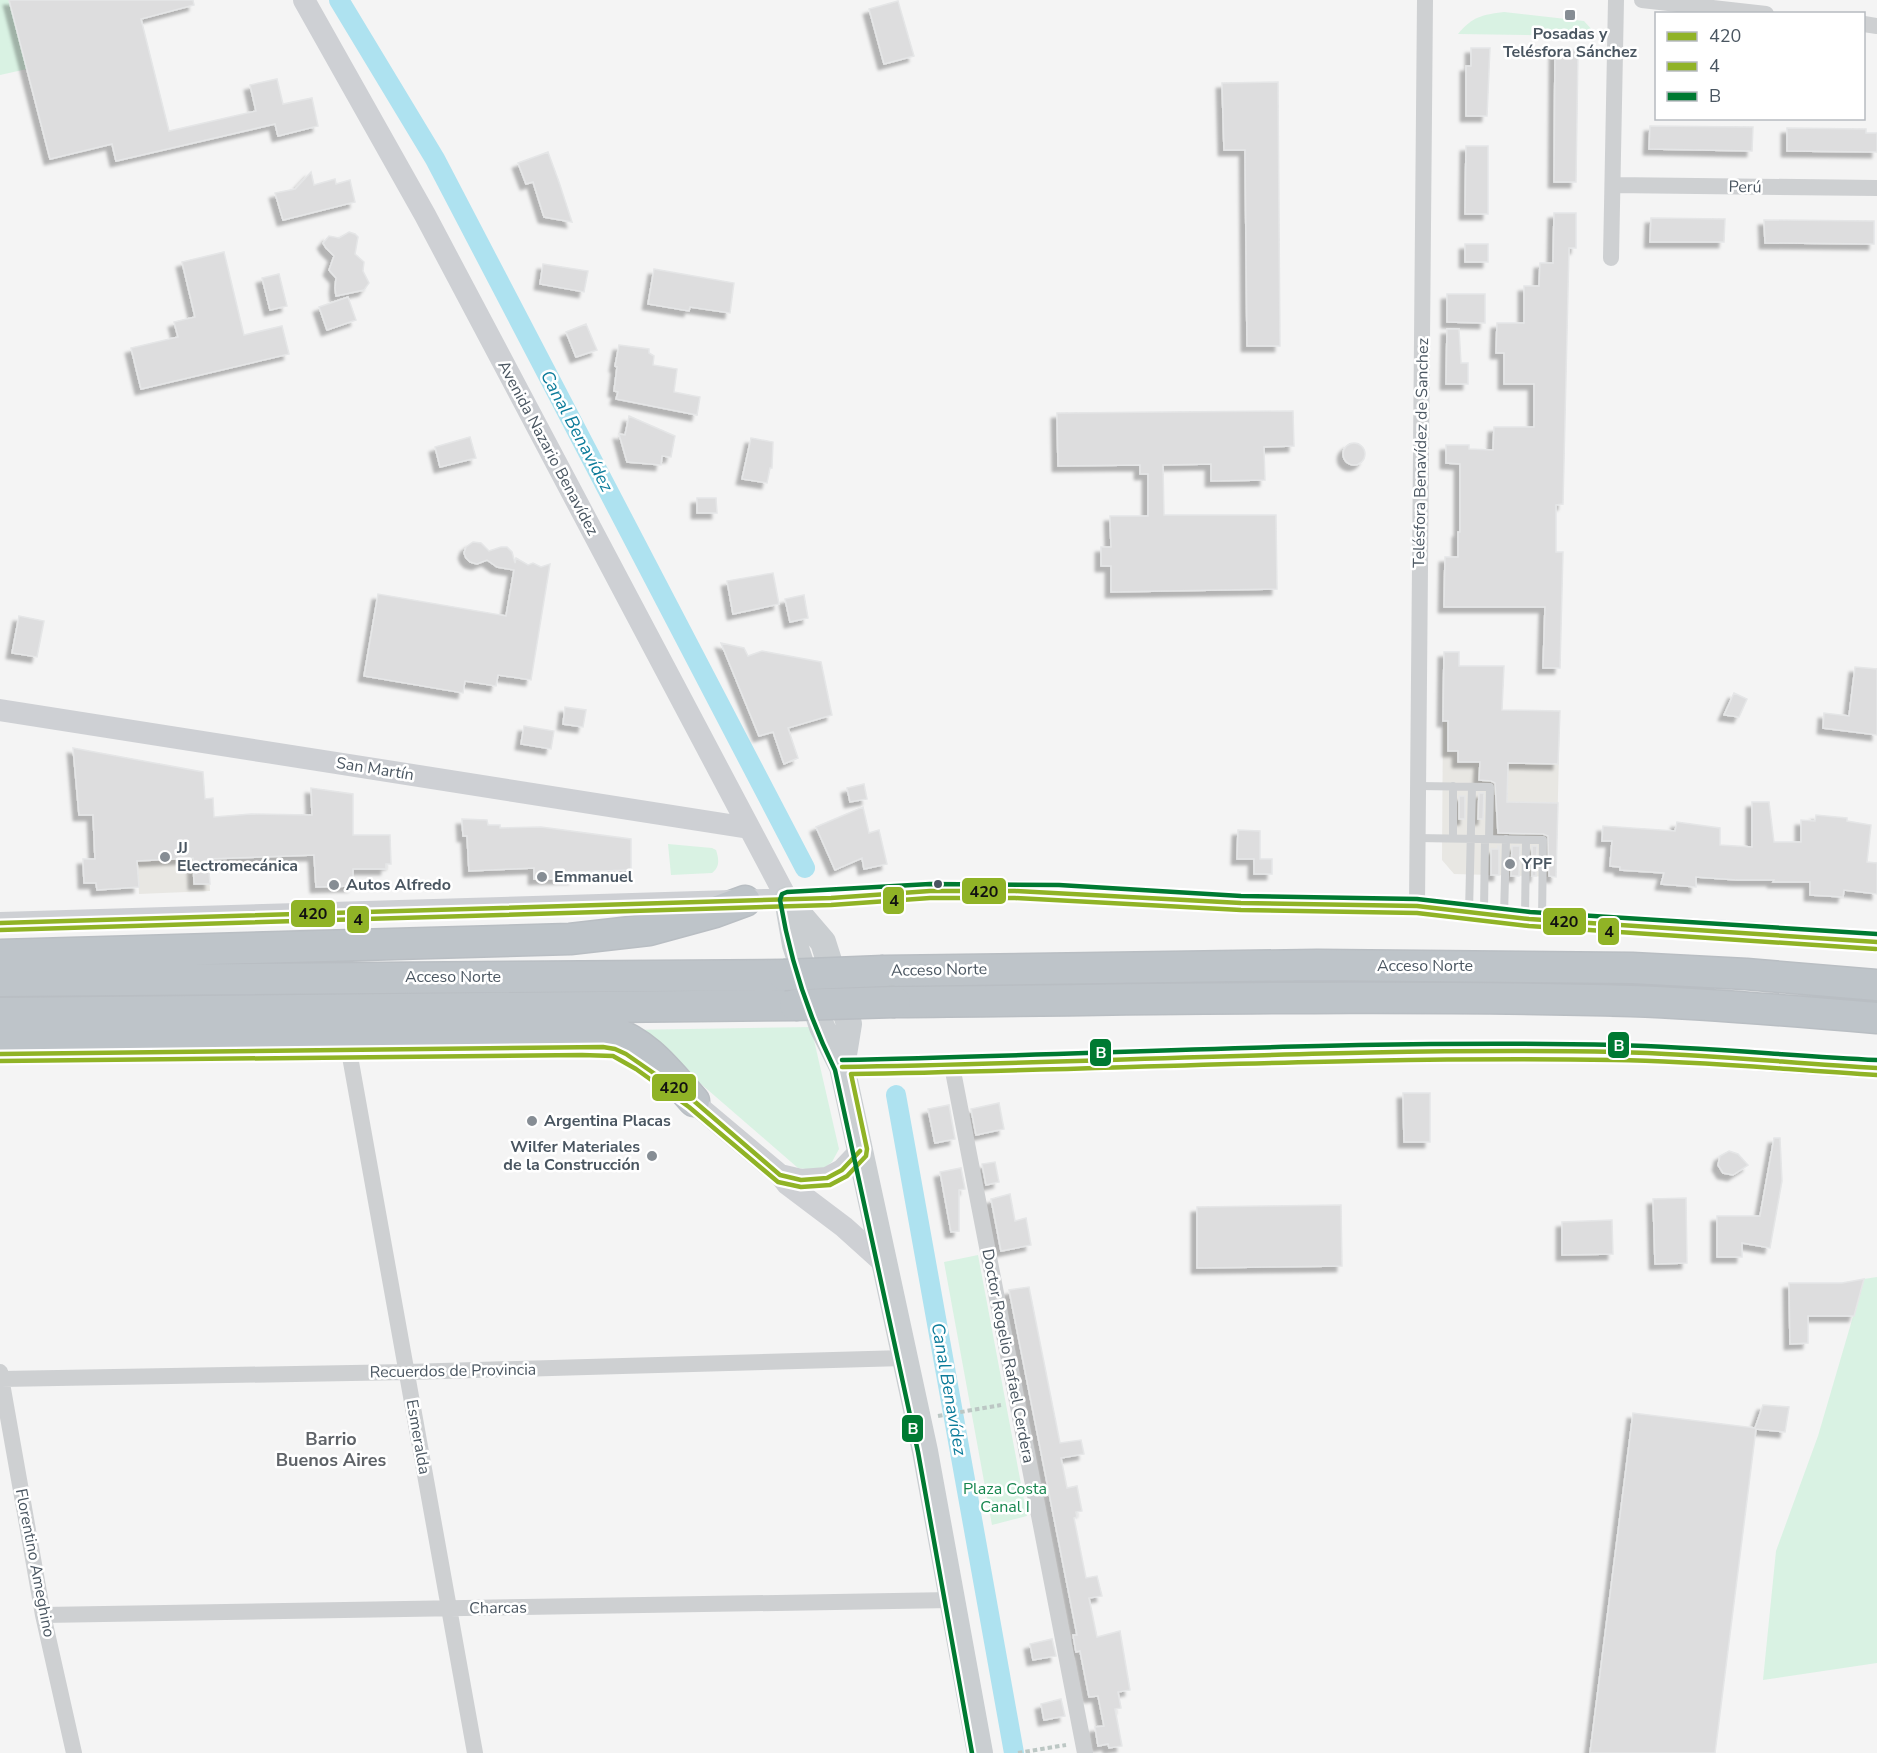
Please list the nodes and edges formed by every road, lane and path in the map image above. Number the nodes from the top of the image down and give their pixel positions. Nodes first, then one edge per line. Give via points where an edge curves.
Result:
1 (304, 0) edge
2 (1425, 0) edge
3 (1616, 0) edge
4 (1642, 0) edge
5 (1699, 3) edge
6 (1754, 12) edge
7 (1613, 185) junction
8 (1877, 188) edge
9 (1611, 258) dead end
10 (0, 710) edge
11 (1418, 786) junction
12 (1454, 786) junction
13 (1472, 787) junction
14 (749, 828) junction
15 (1418, 838) junction
16 (1453, 838) junction
17 (1470, 838) junction
18 (1487, 839) junction
19 (1506, 839) junction
20 (1526, 840) junction
21 (787, 899) junction
22 (746, 901) junction
23 (1417, 906) junction
24 (1505, 917) junction
25 (0, 923) edge
26 (1877, 942) edge
27 (0, 955) edge
28 (0, 981) edge
29 (1877, 985) edge
30 (0, 1012) edge
31 (1877, 1018) edge
32 (0, 1038) edge
33 (349, 1050) junction
34 (0, 1054) edge
35 (952, 1066) junction
36 (842, 1067) junction
37 (1877, 1068) edge
38 (694, 1101) junction
39 (860, 1151) junction
40 (780, 1175) junction
41 (884, 1263) junction
42 (904, 1358) junction
43 (407, 1372) junction
44 (1, 1375) edge
45 (1008, 1404) dead end
46 (945, 1415) dead end
47 (952, 1600) junction
48 (449, 1609) junction
49 (43, 1615) junction
50 (1079, 1748) edge
51 (1024, 1752) edge
52 (74, 1753) edge
53 (475, 1753) edge
54 (980, 1753) edge
55 (1018, 1753) edge

1 - 14 street, Avenida Nazario Benavídez via 421,206
2 - 11 street, Telésfora Benavídez de Sanchez
3 - 7 street
4 - 5 street
5 - 6 street
7 - 8 street, Perú
7 - 9 street
10 - 14 street, San Martín
11 - 12 lane
11 - 15 street, Telésfora Benavídez de Sanchez
12 - 13 lane
12 - 16 lane
13 - 17 lane
13 - 18 lane via 1490,787
14 - 21 street, Avenida Nazario Benavídez
15 - 16 lane
15 - 23 street, Telésfora Benavídez de Sanchez
16 - 17 lane
17 - 18 lane
17 - 24 lane
18 - 19 lane
18 - 24 lane
19 - 20 lane
19 - 24 lane
20 - 24 lane
20 - 24 lane via 1544,840
21 - 22 street
21 - 23 street via 1015,891 1241,903
21 - 36 main road, Avenida Nazario Benavídez via 795,945 822,1027
22 - 25 street
22 - 27 highway via 649,930 570,939
23 - 24 street
24 - 26 street
28 - 29 highway, Acceso Norte, bridge via 784,975 1328,965 1632,968
30 - 31 highway, Acceso Norte, bridge via 1386,998 1631,1001
32 - 38 highway via 608,1030 650,1052
33 - 34 street
33 - 38 street via 615,1049
33 - 43 street, Esmeralda
35 - 36 street
35 - 37 street via 1366,1053 1583,1052
35 - 50 street, Doctor Rogelio Rafael Cerdera
36 - 39 main road, Avenida Nazario Benavídez
38 - 40 street
39 - 40 street via 842,1170 827,1178 801,1180
39 - 41 main road, Avenida Nazario Benavídez
40 - 41 street
41 - 42 main road, Avenida Nazario Benavídez
42 - 43 street, Recuerdos de Provincia
42 - 47 main road, Avenida Nazario Benavídez
43 - 44 street, Recuerdos de Provincia
43 - 48 street, Esmeralda
44 - 49 street, Florentino Ameghino
45 - 46 path
47 - 48 street, Charcas
47 - 54 main road, Avenida Nazario Benavídez
48 - 49 street, Charcas
48 - 53 street, Esmeralda
49 - 52 street, Florentino Ameghino
50 - 51 path
51 - 55 path

